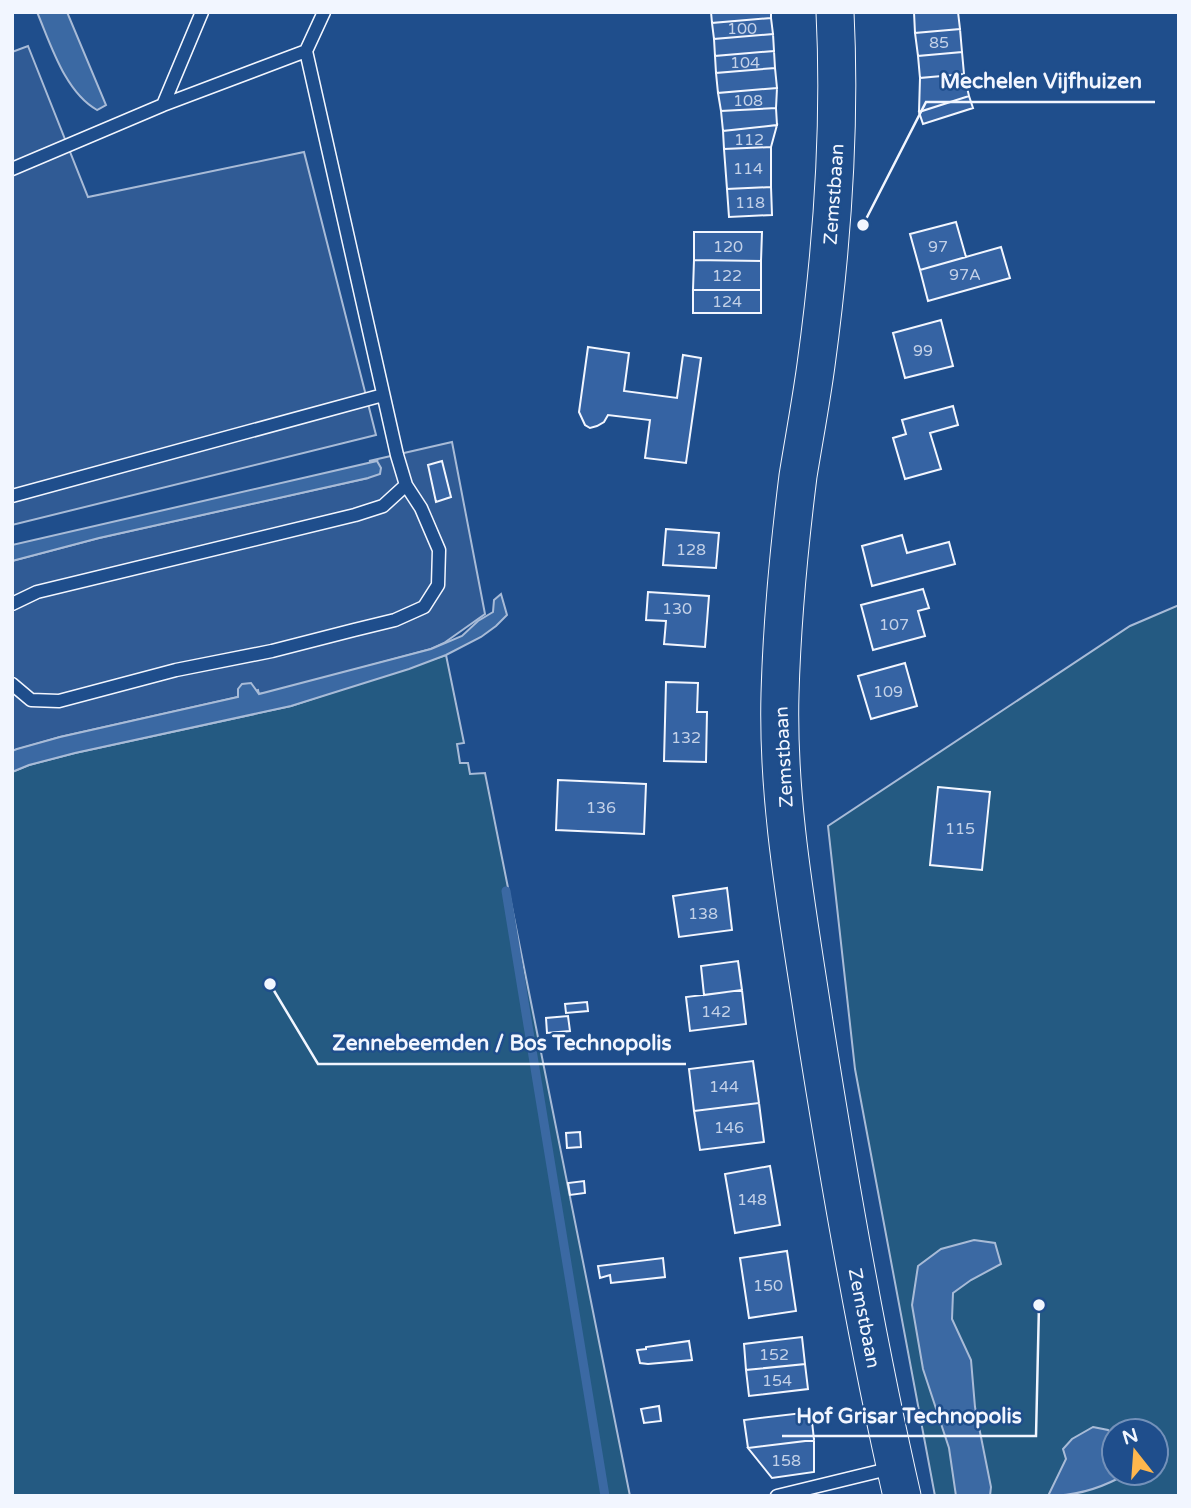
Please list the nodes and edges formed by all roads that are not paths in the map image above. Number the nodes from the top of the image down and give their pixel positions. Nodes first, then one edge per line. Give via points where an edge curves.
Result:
1 (202, 12) edge
2 (324, 12) edge
3 (835, 12) edge
4 (306, 51) junction
5 (163, 105) junction
6 (12, 169) edge
7 (383, 395) junction
8 (406, 485) junction
9 (12, 496) edge
10 (12, 604) edge
11 (12, 684) edge
12 (899, 1481) edge
13 (777, 1496) edge

1 - 5 lane
2 - 4 lane
3 - 12 street, Zemstbaan via 836,159 816,366 786,578 779,733 799,929 832,1143
4 - 5 lane
4 - 7 lane
5 - 6 lane
7 - 8 lane
7 - 9 lane
8 - 10 lane via 383,506 355,515 37,592
8 - 11 lane via 439,550 438,585 424,607 396,620 59,701 31,700
12 - 13 lane

